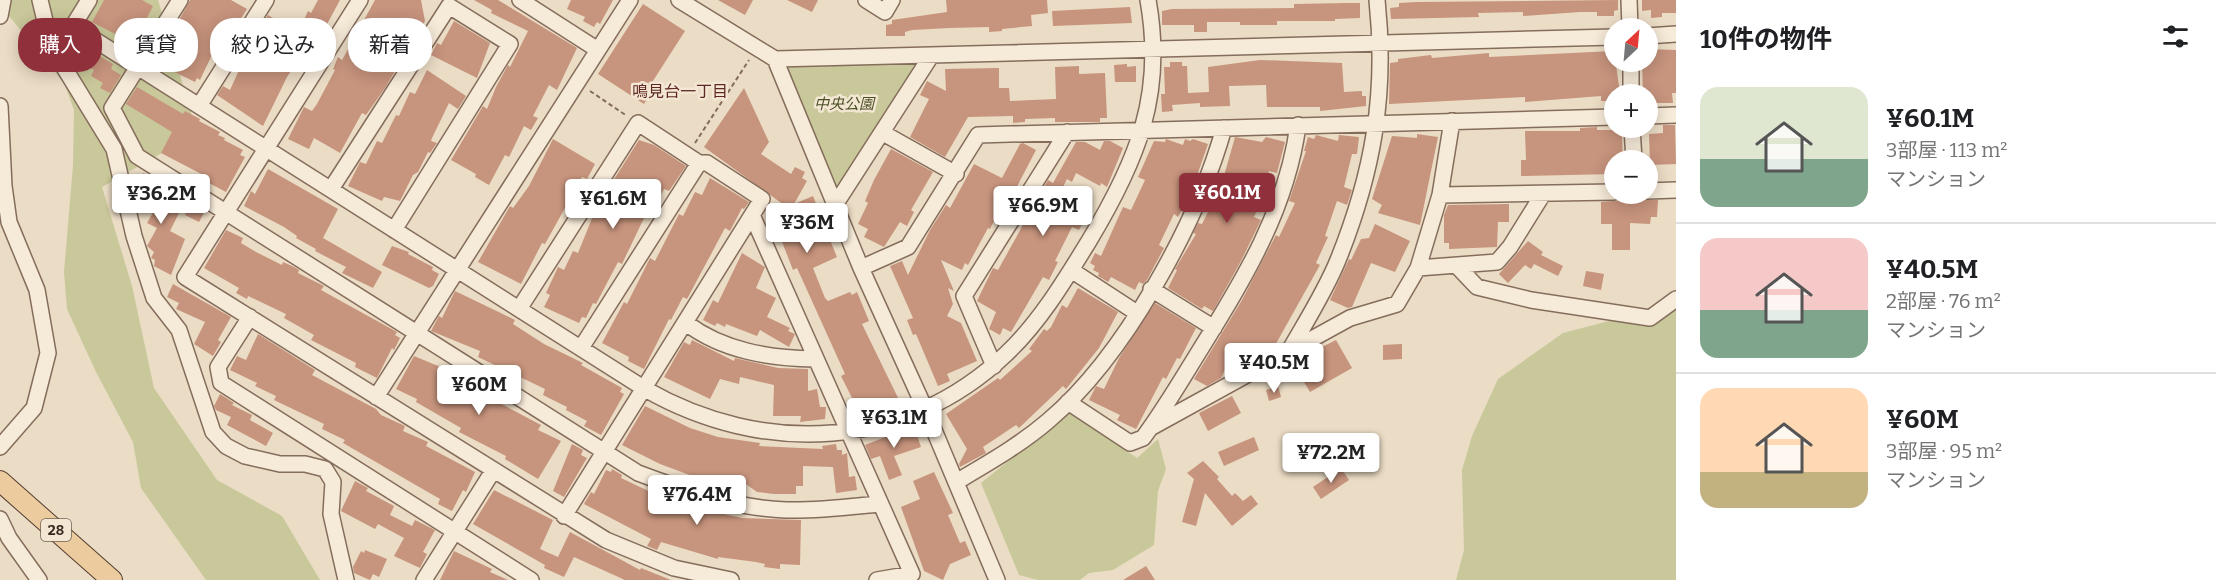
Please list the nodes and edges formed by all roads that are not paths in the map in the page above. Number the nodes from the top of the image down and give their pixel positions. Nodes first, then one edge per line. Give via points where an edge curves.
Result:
1 (40, 0) edge
2 (89, 0) edge
3 (180, 0) edge
4 (266, 0) edge
5 (360, 0) edge
6 (520, 0) edge
7 (630, 0) edge
8 (679, 0) edge
9 (866, 0) edge
10 (892, 0) edge
11 (1148, 0) edge
12 (1377, 0) edge
13 (1629, 0) edge
14 (169, 18) edge
15 (1630, 18) edge
16 (1676, 34) edge
17 (1658, 35) edge
18 (1604, 37) edge
19 (1381, 42) junction
20 (1154, 47) junction
21 (598, 50) junction
22 (114, 53) edge
23 (931, 56) junction
24 (775, 59) junction
25 (134, 72) edge
26 (144, 72) edge
27 (0, 106) edge
28 (199, 106) junction
29 (1676, 115) edge
30 (1658, 116) edge
31 (1604, 117) edge
32 (1452, 121) junction
33 (1378, 123) junction
34 (1298, 125) junction
35 (1224, 128) junction
36 (1143, 129) junction
37 (1067, 132) junction
38 (883, 133) junction
39 (265, 148) junction
40 (693, 159) junction
41 (956, 174) junction
42 (331, 189) junction
43 (1676, 190) edge
44 (1658, 191) edge
45 (1604, 192) edge
46 (1543, 194) junction
47 (1440, 195) junction
48 (835, 205) junction
49 (226, 214) junction
50 (752, 215) junction
51 (394, 230) junction
52 (1458, 267) junction
53 (458, 268) junction
54 (861, 268) junction
55 (1419, 268) junction
56 (1071, 270) junction
57 (1151, 289) junction
58 (1676, 299) edge
59 (519, 309) junction
60 (1137, 313) junction
61 (250, 317) junction
62 (686, 323) junction
63 (1214, 327) junction
64 (417, 334) junction
65 (581, 348) junction
66 (1288, 353) junction
67 (814, 359) junction
68 (994, 366) junction
69 (645, 389) junction
70 (376, 397) junction
71 (1068, 402) junction
72 (926, 411) junction
73 (1152, 427) junction
74 (848, 433) junction
75 (0, 447) edge
76 (604, 453) junction
77 (493, 471) junction
78 (0, 481) edge
79 (956, 482) junction
80 (879, 504) junction
81 (564, 516) junction
82 (0, 519) edge
83 (455, 532) junction
84 (672, 574) edge
85 (39, 580) edge
86 (112, 580) edge
87 (345, 580) edge
88 (424, 580) edge
89 (531, 580) edge
90 (731, 580) edge
91 (877, 580) edge
92 (997, 580) edge

1 - 87 street via 51,45 114,149 134,236 154,298 179,330 213,432 226,446 245,456 326,469 333,482 331,514
2 - 22 street via 73,26
3 - 14 street
4 - 28 street
5 - 39 street
6 - 21 street
7 - 21 street
8 - 24 street
9 - 10 street via 885,12
11 - 20 street
12 - 19 street
13 - 15 street
16 - 17 street
18 - 19 street
19 - 20 street
19 - 33 street
20 - 23 street
20 - 36 street
21 - 53 street
23 - 24 street
23 - 38 street
24 - 48 street
25 - 49 street via 112,108 137,156
26 - 28 street
27 - 75 street via 9,222 37,290 48,353 34,408
28 - 39 street
29 - 30 street
31 - 32 street
32 - 33 street
32 - 47 street
33 - 34 street
33 - 66 street via 1362,191 1338,261
34 - 35 street
34 - 63 street via 1294,154 1273,220 1242,283
35 - 36 street
35 - 57 street via 1193,217
36 - 37 street
36 - 56 street via 1118,192
37 - 41 street via 978,135
37 - 68 street via 964,296
38 - 41 street
38 - 48 street
39 - 42 street
39 - 49 street
40 - 50 street via 707,163 762,199
40 - 59 street via 638,123
40 - 65 street
41 - 54 street via 908,247
42 - 51 street
42 - 51 street via 449,6 510,44
43 - 44 street
45 - 46 street
46 - 47 street
46 - 52 street via 1497,262
47 - 55 street
48 - 54 street
49 - 61 street via 185,277
49 - 64 street
50 - 62 street
50 - 67 street
51 - 53 street
52 - 55 street
52 - 58 street via 1477,287 1590,310 1650,318
53 - 59 street
53 - 64 street
54 - 72 street
55 - 66 street via 1397,304 1350,318
56 - 60 street
56 - 68 street via 1025,335
57 - 60 street
57 - 63 street
59 - 65 street
60 - 71 street
61 - 70 street
61 - 83 street via 218,367 221,383
62 - 67 street via 730,347 771,356
62 - 69 street
63 - 73 street
64 - 70 street
64 - 76 street
65 - 69 street
66 - 73 street
67 - 74 street
68 - 72 street
69 - 74 street via 673,405 748,430
69 - 76 street
70 - 77 street
71 - 73 street via 1130,442 1143,438
71 - 79 street via 1004,453
72 - 74 street
72 - 79 street
74 - 80 street
76 - 80 street via 638,473 722,501 786,510
76 - 81 street
77 - 81 street
77 - 83 street
78 - 86 main road, 28
79 - 92 street
80 - 91 street via 912,574
81 - 84 street
82 - 85 street
83 - 88 street
83 - 89 street
84 - 90 street

